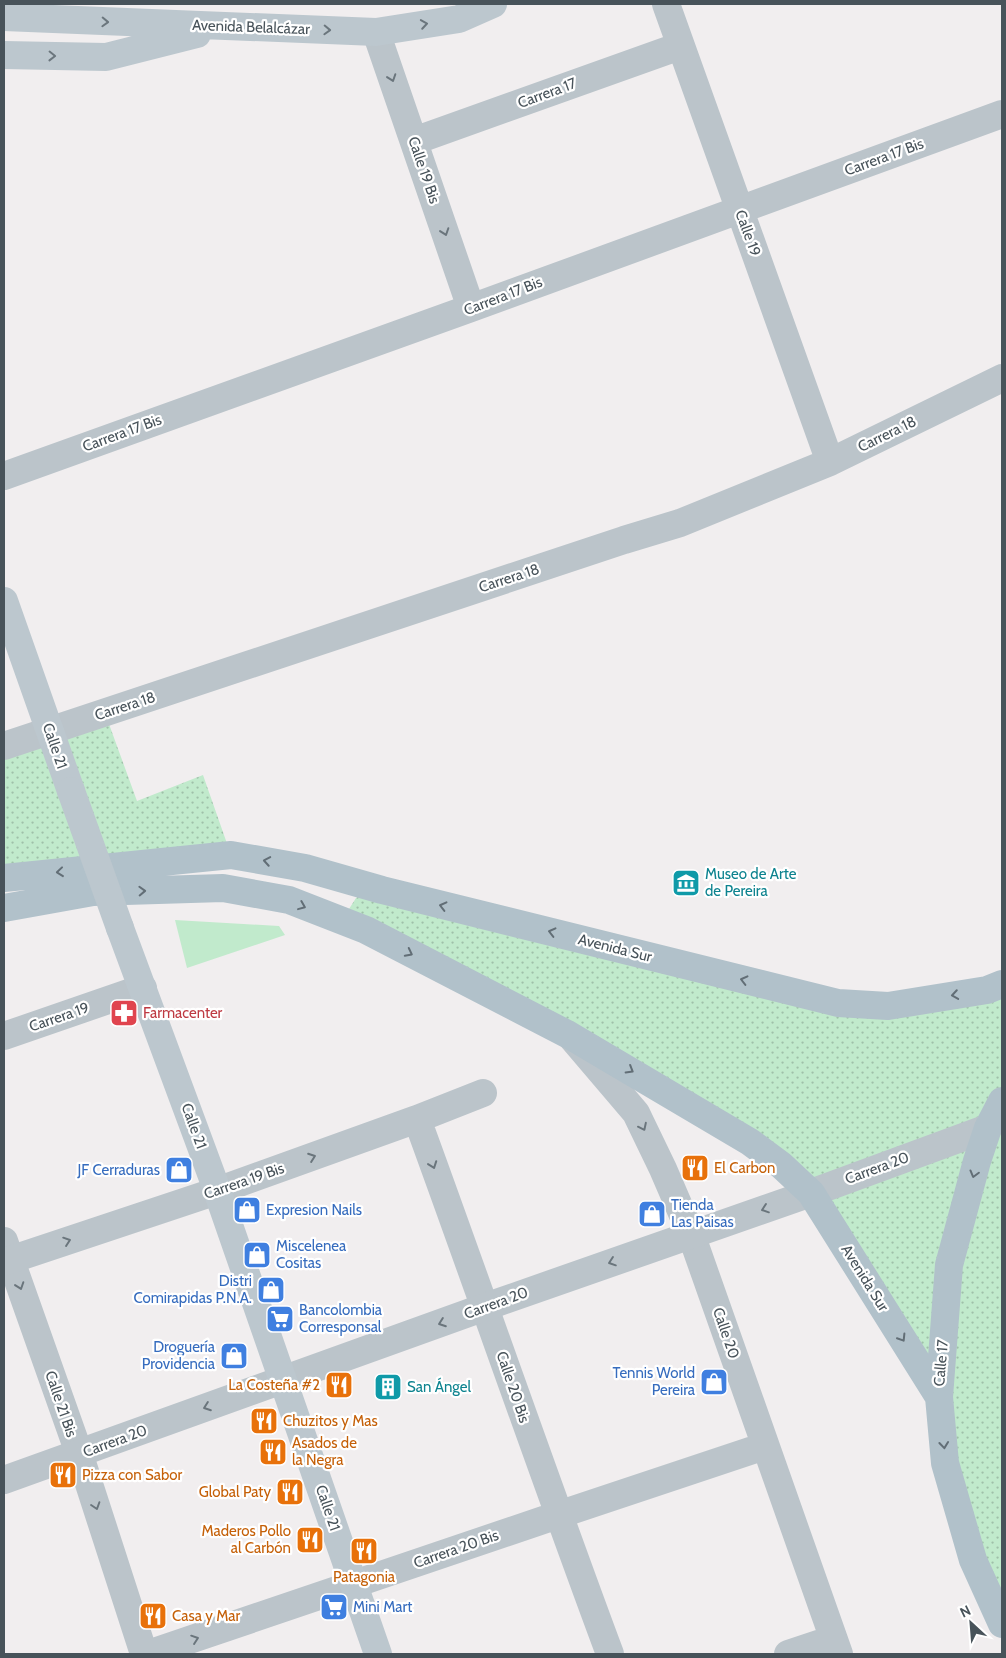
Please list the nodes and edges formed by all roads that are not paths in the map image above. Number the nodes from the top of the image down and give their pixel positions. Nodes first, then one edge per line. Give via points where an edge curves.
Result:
1 (494, 4) edge
2 (674, 6) edge
3 (4, 17) edge
4 (226, 26) junction
5 (376, 32) junction
6 (680, 46) junction
7 (4, 55) edge
8 (1002, 114) edge
9 (414, 141) junction
10 (740, 210) junction
11 (471, 308) junction
12 (1002, 378) edge
13 (830, 462) junction
14 (4, 476) edge
15 (4, 600) edge
16 (50, 730) junction
17 (4, 746) edge
18 (4, 878) edge
19 (4, 908) edge
20 (1002, 984) edge
21 (142, 988) junction
22 (569, 1035) junction
23 (4, 1036) edge
24 (483, 1093) dead end
25 (1002, 1101) edge
26 (417, 1119) junction
27 (988, 1128) junction
28 (217, 1190) junction
29 (811, 1192) junction
30 (691, 1234) junction
31 (6, 1254) edge
32 (486, 1307) junction
33 (284, 1380) junction
34 (939, 1396) junction
35 (765, 1446) junction
36 (79, 1453) junction
37 (4, 1480) edge
38 (558, 1515) junction
39 (354, 1584) junction
40 (1002, 1624) edge
41 (836, 1647) edge
42 (144, 1654) edge
43 (148, 1654) edge
44 (378, 1654) edge
45 (610, 1654) edge
46 (788, 1654) edge

5 -> 1 main road, Avenida Belalcázar via 460,19
2 - 6 street, Calle 19
3 -> 4 main road, Avenida Belalcázar
4 -> 5 main road, Avenida Belalcázar
7 -> 4 main road via 106,57
5 -> 9 street, Calle 19 Bis
6 - 9 street, Carrera 17
6 - 10 street, Calle 19
8 - 10 street, Carrera 17 Bis
9 -> 11 street, Calle 19 Bis
10 - 11 street, Carrera 17 Bis
10 - 13 street, Calle 19
11 - 14 street, Carrera 17 Bis
12 - 13 street, Carrera 18
13 - 16 street, Carrera 18 via 680,523
15 - 16 main road, Calle 21
16 - 17 street, Carrera 18
16 - 21 main road, Calle 21, bridge
20 -> 18 main road, Avenida Sur via 987,990 888,1006 838,1003 392,893 305,868 231,855
19 -> 22 main road, Avenida Sur via 93,892 223,888 289,900 366,930
21 - 23 street, Carrera 19
21 - 28 main road, Calle 21
22 -> 29 main road, Avenida Sur via 750,1142
22 -> 30 street, Calle 20 via 636,1113
24 - 26 street, Carrera 19 Bis
25 - 27 main road, Calle 17
28 -> 26 street, Carrera 19 Bis
26 -> 32 street, Calle 20 Bis
27 - 29 street, Carrera 20
27 -> 34 main road, Calle 17 via 949,1265
31 -> 28 street, Carrera 19 Bis
28 - 33 main road, Calle 21
29 -> 30 street, Carrera 20
29 -> 34 main road, Avenida Sur
30 -> 32 street, Carrera 20
30 - 35 street, Calle 20
31 -> 36 street, Calle 21 Bis
32 -> 33 street, Carrera 20
32 - 38 street, Calle 20 Bis
33 -> 36 street, Carrera 20
33 - 39 main road, Calle 21
34 -> 40 main road, Calle 17 via 945,1463 973,1560
35 - 38 street, Carrera 20 Bis
35 - 41 street, Calle 20
36 - 37 street, Carrera 20
36 -> 42 street, Calle 21 Bis
38 - 39 street, Carrera 20 Bis
38 - 45 street, Calle 20 Bis
43 -> 39 street, Carrera 20 Bis
39 - 44 main road, Calle 21
41 - 46 street

